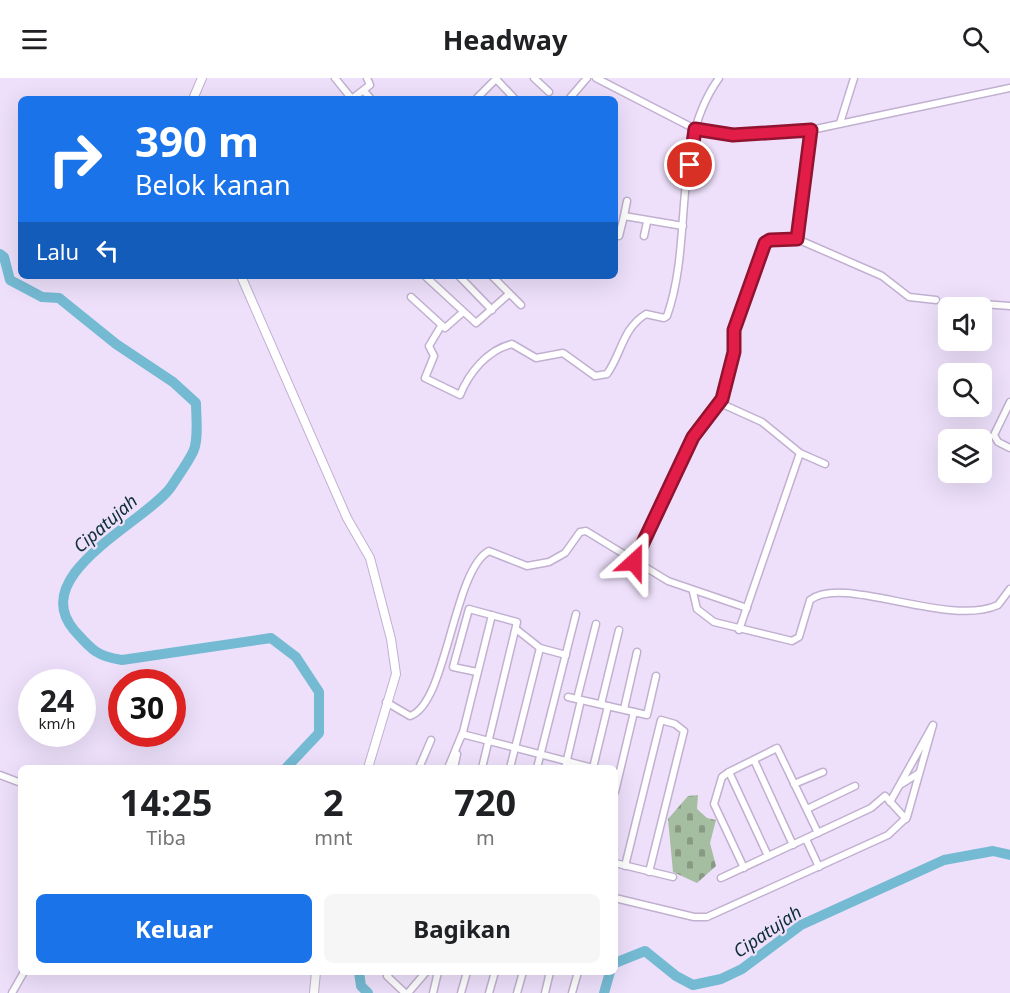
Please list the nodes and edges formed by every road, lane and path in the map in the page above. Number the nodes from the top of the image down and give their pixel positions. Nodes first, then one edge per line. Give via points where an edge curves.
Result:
1 (202, 78) edge
2 (335, 78) edge
3 (367, 78) edge
4 (497, 78) edge
5 (534, 78) edge
6 (586, 78) edge
7 (596, 78) edge
8 (719, 78) edge
9 (854, 78) edge
10 (1010, 88) edge
11 (364, 91) junction
12 (549, 92) dead end
13 (194, 96) edge
14 (350, 96) edge
15 (356, 96) edge
16 (369, 96) edge
17 (479, 96) edge
18 (512, 96) edge
19 (571, 96) edge
20 (840, 123) junction
21 (695, 129) junction
22 (811, 130) junction
23 (627, 201) dead end
24 (624, 216) junction
25 (647, 222) junction
26 (683, 226) junction
27 (619, 236) dead end
28 (645, 236) dead end
29 (797, 239) junction
30 (242, 279) edge
31 (428, 279) edge
32 (462, 279) edge
33 (495, 279) edge
34 (502, 279) edge
35 (498, 282) junction
36 (509, 294) junction
37 (411, 297) dead end
38 (936, 300) dead end
39 (521, 305) dead end
40 (992, 305) edge
41 (1010, 306) edge
42 (492, 310) junction
43 (462, 313) junction
44 (441, 326) junction
45 (1010, 402) edge
46 (720, 403) junction
47 (1010, 448) edge
48 (800, 453) junction
49 (825, 464) dead end
50 (634, 562) junction
51 (1010, 589) edge
52 (693, 592) junction
53 (747, 608) junction
54 (576, 614) dead end
55 (492, 615) junction
56 (596, 624) dead end
57 (516, 629) junction
58 (620, 630) dead end
59 (739, 630) junction
60 (540, 648) junction
61 (637, 652) dead end
62 (566, 656) junction
63 (477, 672) junction
64 (656, 676) dead end
65 (568, 697) dead end
66 (579, 699) junction
67 (386, 702) junction
68 (604, 705) junction
69 (624, 710) junction
70 (634, 712) junction
71 (462, 734) junction
72 (431, 740) dead end
73 (489, 741) junction
74 (515, 747) junction
75 (541, 755) junction
76 (754, 760) junction
77 (369, 765) edge
78 (420, 765) edge
79 (449, 765) edge
80 (455, 765) edge
81 (483, 765) edge
82 (511, 765) edge
83 (538, 765) edge
84 (566, 765) edge
85 (594, 765) edge
86 (618, 769) edge
87 (729, 772) junction
88 (823, 772) dead end
89 (920, 773) junction
90 (0, 775) edge
91 (18, 782) edge
92 (794, 784) junction
93 (899, 785) junction
94 (855, 786) dead end
95 (890, 802) junction
96 (807, 808) junction
97 (906, 819) junction
98 (818, 833) junction
99 (806, 839) junction
100 (793, 845) junction
101 (768, 856) junction
102 (618, 864) edge
103 (625, 866) junction
104 (744, 867) junction
105 (819, 867) junction
106 (649, 872) junction
107 (673, 878) dead end
108 (722, 878) dead end
109 (618, 899) edge
110 (22, 975) edge
111 (316, 975) edge
112 (388, 975) edge
113 (423, 975) edge
114 (437, 975) edge
115 (465, 975) edge
116 (494, 975) edge
117 (522, 975) edge
118 (549, 975) edge
119 (577, 975) edge
120 (12, 993) edge
121 (314, 993) edge
122 (406, 993) edge
123 (433, 993) edge
124 (461, 993) edge
125 (489, 993) edge
126 (518, 993) edge
127 (545, 993) edge
128 (572, 993) edge

1 - 13 street
2 - 14 street
3 - 11 street via 371,83
4 - 17 street
4 - 18 street
5 - 12 street
6 - 19 street
7 - 21 street
8 - 21 street via 707,94
9 - 20 street
10 - 20 street
11 - 15 street
11 - 16 street
20 - 22 street
21 - 22 street via 733,135
21 - 26 street
22 - 29 street
23 - 24 street
24 - 25 street
24 - 27 street
25 - 26 street
25 - 28 street
26 - 44 street via 667,316 646,314 636,321 625,334 616,362 602,377 563,353 536,358 512,344 475,368 460,395 425,378 434,356 429,346
29 - 38 street via 882,276 909,297
29 - 46 street via 765,243 734,330 734,352
30 - 67 street via 347,518 370,558 396,663
31 - 43 street
32 - 42 street
33 - 35 street
34 - 35 street
35 - 36 street
36 - 39 street
36 - 42 street
37 - 44 street
40 - 41 street
42 - 43 street via 476,323
43 - 44 street via 448,327
45 - 47 street via 994,435 996,441
46 - 48 street via 762,422
46 - 50 street via 693,437
48 - 49 street
48 - 53 street
50 - 52 street
50 - 67 street via 586,531 580,532 565,553 549,562 527,566 486,552 462,598 428,699 410,716
51 - 59 street via 998,605 968,612 849,594 822,594 810,600 796,640
52 - 53 street
52 - 59 street via 703,615
53 - 59 street
54 - 62 street
55 - 57 street via 517,622
55 - 63 street
55 - 63 street via 469,609 453,667
56 - 66 street
57 - 60 street
57 - 73 street
58 - 68 street
60 - 62 street
60 - 74 street
61 - 69 street
62 - 75 street
63 - 71 street
64 - 70 street via 647,715
65 - 66 street
66 - 68 street
66 - 84 street
67 - 77 street
68 - 69 street
68 - 85 street
69 - 70 street
70 - 86 street
71 - 73 street
71 - 79 street
71 - 80 street
72 - 78 street
73 - 74 street
73 - 81 street
74 - 75 street
74 - 82 street
75 - 83 street
75 - 84 street
76 - 87 street
76 - 92 street via 777,748
76 - 100 street
87 - 101 street
87 - 104 street via 722,777 714,804
88 - 92 street
89 - 93 street
89 - 93 street via 933,725
89 - 97 street
90 - 91 street
92 - 96 street
93 - 95 street
94 - 96 street
95 - 97 street
95 - 98 street via 885,796 871,808
96 - 98 street
97 - 105 street via 888,835
98 - 99 street
99 - 100 street
99 - 105 street
100 - 101 street
101 - 104 street
102 - 103 street
103 - 106 street
103 - 106 street via 661,720 684,731
104 - 108 street
105 - 109 street via 707,916 694,917
106 - 107 street
110 - 120 street
111 - 121 street
112 - 122 street
113 - 122 street
114 - 123 street
115 - 124 street
116 - 125 street
117 - 126 street
118 - 127 street
119 - 128 street

